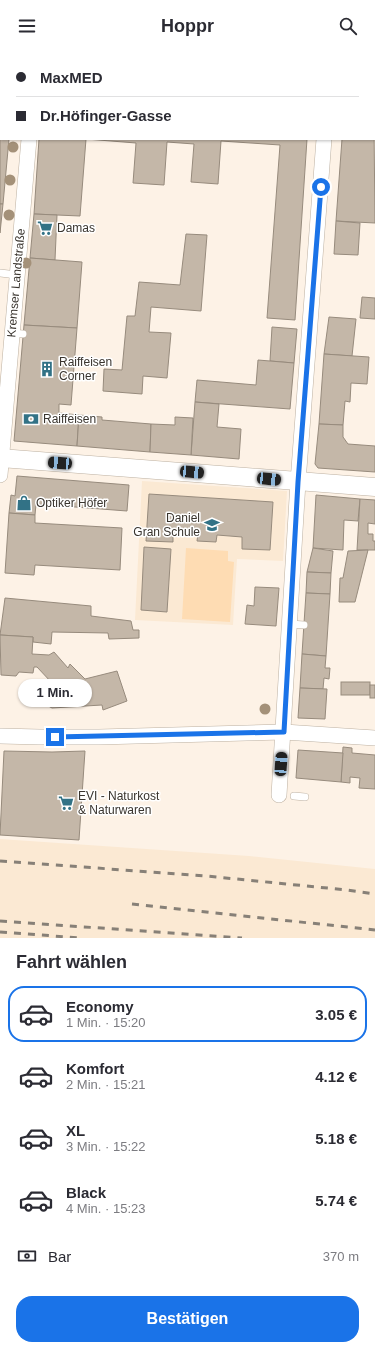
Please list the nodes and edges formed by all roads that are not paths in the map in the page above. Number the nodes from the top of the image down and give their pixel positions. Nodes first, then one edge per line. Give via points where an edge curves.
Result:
1 (29, 140) edge
2 (324, 140) edge
3 (0, 273) edge
4 (17, 275) junction
5 (0, 464) edge
6 (298, 482) junction
7 (375, 487) edge
8 (284, 732) junction
9 (0, 736) edge
10 (375, 738) edge
11 (279, 795) dead end
12 (294, 796) dead end
13 (305, 797) dead end

1 - 4 street, Kremser Landstraße
2 - 6 street
3 - 4 lane
4 - 5 street, Kremser Landstraße via 18,334
5 - 6 street
6 - 7 street
6 - 8 street via 297,624
8 - 9 street via 40,738
8 - 10 street
8 - 11 street
12 - 13 lane

